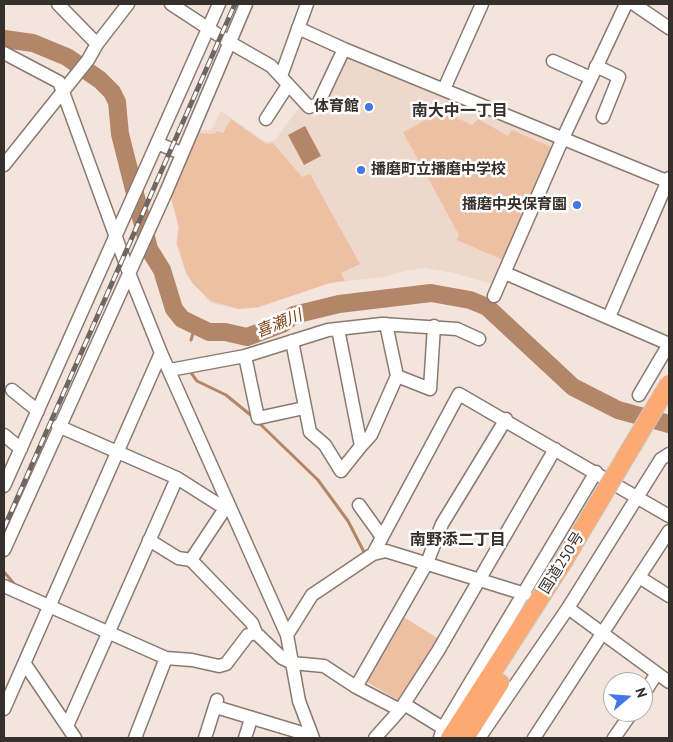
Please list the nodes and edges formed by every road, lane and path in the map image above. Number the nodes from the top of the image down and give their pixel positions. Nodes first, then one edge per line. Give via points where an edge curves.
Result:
1 (58, 4) edge
2 (128, 4) edge
3 (171, 4) edge
4 (219, 4) edge
5 (246, 4) edge
6 (307, 4) edge
7 (482, 4) edge
8 (626, 4) edge
9 (634, 4) edge
10 (298, 28) junction
11 (669, 28) edge
12 (208, 29) junction
13 (229, 42) junction
14 (97, 44) junction
15 (344, 49) junction
16 (4, 53) edge
17 (553, 61) dead end
18 (594, 72) junction
19 (284, 81) junction
20 (444, 89) junction
21 (63, 92) junction
22 (609, 111) dead end
23 (266, 119) dead end
24 (563, 138) junction
25 (157, 143) junction
26 (181, 153) junction
27 (4, 165) edge
28 (669, 180) edge
29 (115, 236) junction
30 (505, 273) junction
31 (129, 274) junction
32 (494, 296) dead end
33 (609, 317) junction
34 (386, 324) junction
35 (434, 326) junction
36 (338, 329) junction
37 (479, 339) dead end
38 (292, 341) junction
39 (669, 344) edge
40 (161, 353) junction
41 (245, 356) junction
42 (170, 370) junction
43 (651, 374) junction
44 (397, 376) junction
45 (669, 384) edge
46 (12, 390) dead end
47 (639, 395) dead end
48 (669, 406) edge
49 (304, 408) junction
50 (38, 411) junction
51 (506, 420) junction
52 (58, 426) junction
53 (4, 436) edge
54 (361, 446) junction
55 (21, 449) junction
56 (555, 449) junction
57 (117, 451) junction
58 (669, 454) edge
59 (8, 469) edge
60 (596, 472) junction
61 (177, 478) junction
62 (4, 486) edge
63 (637, 497) junction
64 (228, 504) junction
65 (359, 505) dead end
66 (669, 516) edge
67 (669, 531) edge
68 (382, 537) junction
69 (148, 540) junction
70 (4, 550) edge
71 (373, 554) junction
72 (191, 560) junction
73 (427, 563) junction
74 (568, 565) junction
75 (639, 577) junction
76 (479, 580) junction
77 (4, 586) edge
78 (526, 594) junction
79 (669, 596) edge
80 (48, 607) junction
81 (568, 608) junction
82 (108, 633) junction
83 (256, 633) junction
84 (602, 633) junction
85 (287, 635) junction
86 (166, 658) junction
87 (292, 663) junction
88 (25, 664) junction
89 (657, 673) junction
90 (653, 679) edge
91 (669, 682) edge
92 (356, 687) junction
93 (402, 707) junction
94 (4, 710) edge
95 (251, 719) junction
96 (625, 722) edge
97 (66, 726) junction
98 (289, 735) edge
99 (444, 735) edge
100 (313, 737) edge
101 (75, 738) edge
102 (135, 738) edge
103 (205, 738) edge
104 (245, 738) edge
105 (375, 738) edge
106 (465, 738) edge
107 (479, 738) edge
108 (535, 738) edge
109 (614, 738) edge

1 - 14 street
2 - 14 street
3 - 12 street
4 - 12 street
5 - 13 street
6 - 10 street
7 - 20 street
8 - 18 street
9 - 11 street
10 - 15 street
10 - 19 street
12 - 13 street
12 - 25 street
13 - 19 street via 271,66
13 - 26 street
14 - 21 street
15 - 19 street via 318,104 309,107
15 - 20 street
16 - 21 street via 59,82
17 - 18 street
18 - 22 street via 619,78
18 - 24 street
19 - 23 street
20 - 24 street
21 - 27 street
21 - 29 street
24 - 28 street
24 - 30 street
25 - 26 street
25 - 29 street
26 - 31 street
28 - 33 street
29 - 31 street
29 - 50 street
30 - 32 street
30 - 33 street
31 - 40 street
31 - 52 street
33 - 39 street
34 - 35 street
34 - 36 street
34 - 44 street
35 - 37 street via 457,330
35 - 44 street via 430,389
36 - 38 street
36 - 54 street
38 - 41 street
38 - 49 street
39 - 43 street
40 - 42 street
40 - 57 street
41 - 42 street
41 - 49 street via 258,418
42 - 64 street
43 - 45 street
43 - 47 street
44 - 54 street via 372,435
45 - 74 highway, 国道250号, bridge
46 - 50 street
48 - 74 highway, 国道250号
49 - 54 street via 310,432 325,445 341,471
50 - 55 street
51 - 56 street
51 - 68 street via 459,394
51 - 73 street via 442,524
52 - 57 street
52 - 70 street
53 - 55 street
55 - 59 street
56 - 60 street
56 - 76 street
57 - 61 street
57 - 80 street
58 - 63 street via 661,459
59 - 62 street
60 - 63 street
60 - 78 street
61 - 64 street via 218,504
61 - 69 street
63 - 66 street
63 - 81 street
64 - 72 street
64 - 85 street
65 - 68 street
67 - 75 street
68 - 71 street
69 - 72 street via 178,558
69 - 82 street
71 - 73 street via 386,551
71 - 85 street via 312,595
72 - 83 street via 252,623
73 - 76 street
73 - 92 street
74 - 99 highway, 国道250号
74 - 106 highway, 国道250号
75 - 79 street
75 - 84 street
76 - 78 street
76 - 93 street
77 - 80 street
78 - 99 street
80 - 82 street
80 - 88 street
81 - 84 street
81 - 107 street
82 - 86 street
82 - 97 street
83 - 86 street via 248,635 226,664 219,666
83 - 87 street via 282,658
84 - 89 street
84 - 108 street
85 - 87 street
86 - 102 street
87 - 92 street via 324,666
87 - 100 street via 299,701
88 - 94 street
88 - 97 street
89 - 90 street
89 - 91 street
92 - 93 street
93 - 99 street
93 - 105 street
95 - 98 street
95 - 103 street via 217,704
95 - 104 street
96 - 109 street
97 - 101 street
98 - 100 street

